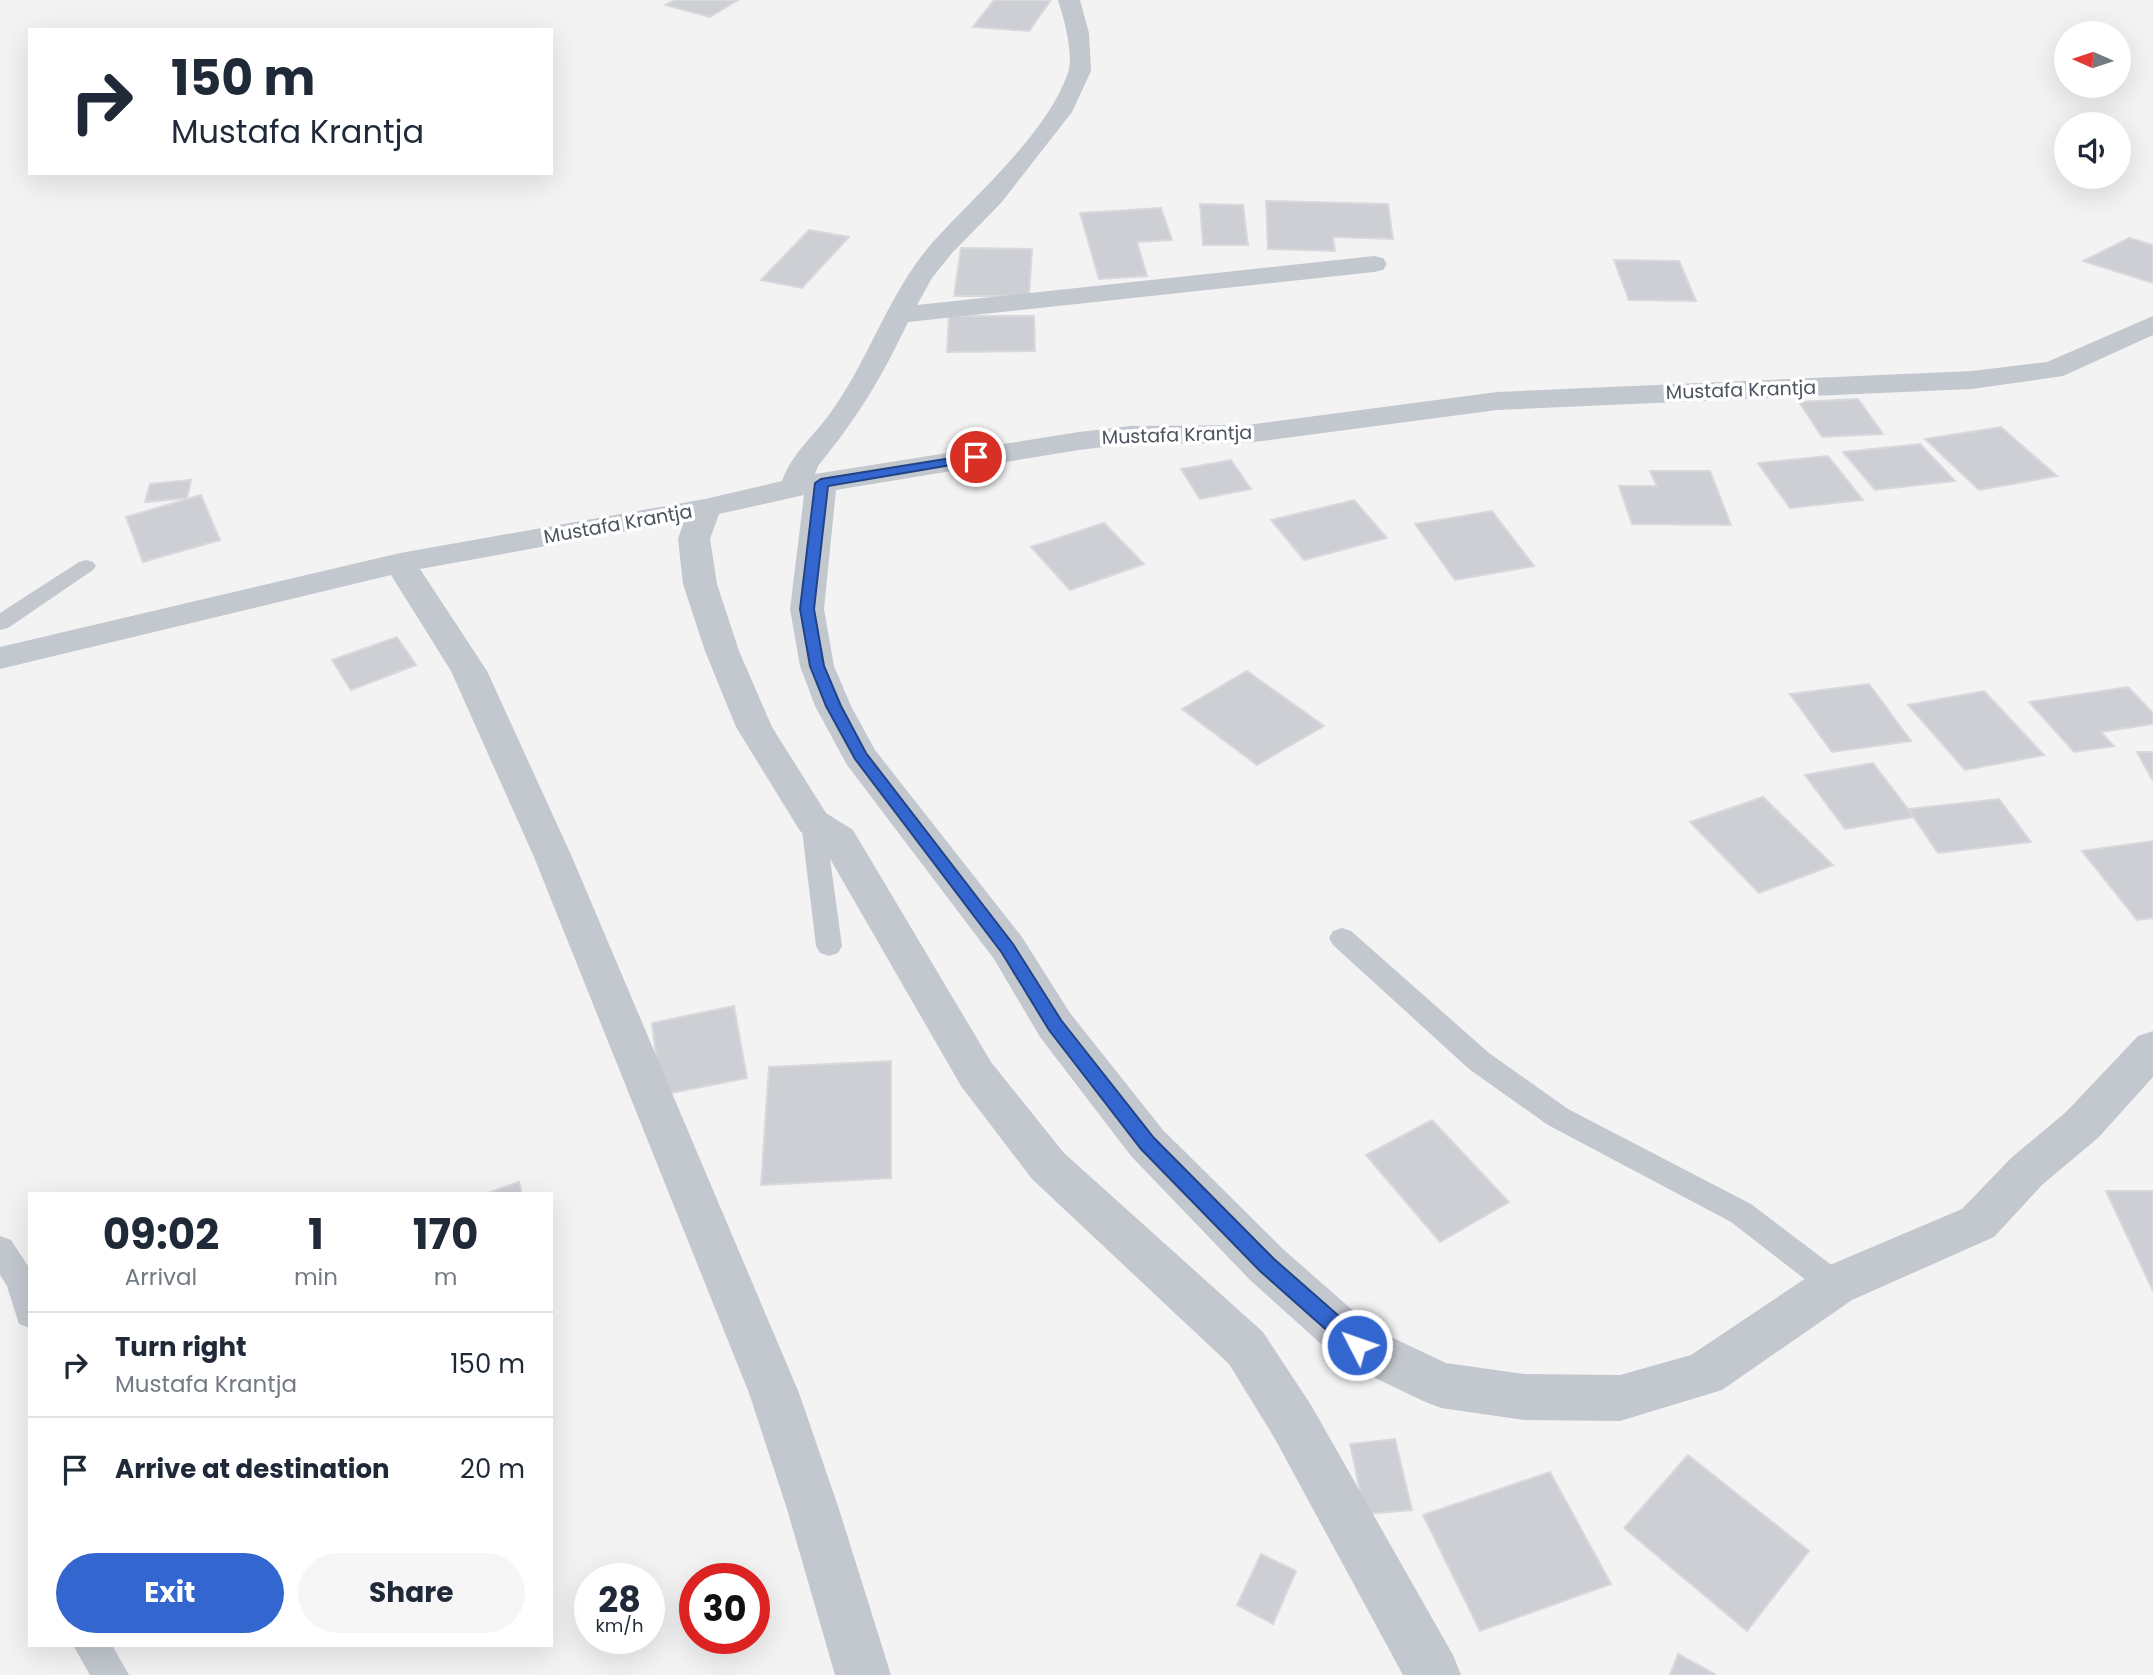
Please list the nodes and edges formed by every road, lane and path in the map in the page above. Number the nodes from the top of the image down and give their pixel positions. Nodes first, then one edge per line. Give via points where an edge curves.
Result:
1 (1069, 0) edge
2 (1374, 264) dead end
3 (897, 315) junction
4 (2153, 324) edge
5 (808, 485) junction
6 (705, 508) junction
7 (400, 563) junction
8 (86, 566) dead end
9 (0, 623) edge
10 (0, 658) edge
11 (813, 822) junction
12 (1342, 938) dead end
13 (830, 946) dead end
14 (2153, 1048) edge
15 (0, 1249) edge
16 (1835, 1285) junction
17 (28, 1307) edge
18 (92, 1647) edge
19 (111, 1675) edge
20 (863, 1675) edge
21 (1433, 1675) edge

1 - 3 street via 1078,33 1080,71 1060,112 992,198 920,275
2 - 3 street
3 - 5 street via 843,416 803,464
4 - 5 street, Mustafa Krantja via 2053,370 1972,380 1497,401 1247,434 1092,439
5 - 6 street, Mustafa Krantja
5 - 16 street via 807,609 817,666 860,756 1007,948 1055,1025 1147,1143 1267,1265 1357,1345 1441,1385 1524,1397 1620,1398 1704,1374
6 - 7 street, Mustafa Krantja
6 - 11 street via 694,539 700,584 722,652 754,727
7 - 10 street, Mustafa Krantja
7 - 20 street via 469,671 553,858 774,1393
8 - 9 lane
11 - 13 lane
11 - 21 street via 839,840 976,1074 1048,1166 1246,1348 1293,1422
12 - 16 lane via 1479,1061 1546,1109 1741,1213
14 - 16 street via 2082,1125 2027,1171 1978,1223
15 - 17 lane via 21,1282
18 - 19 lane

